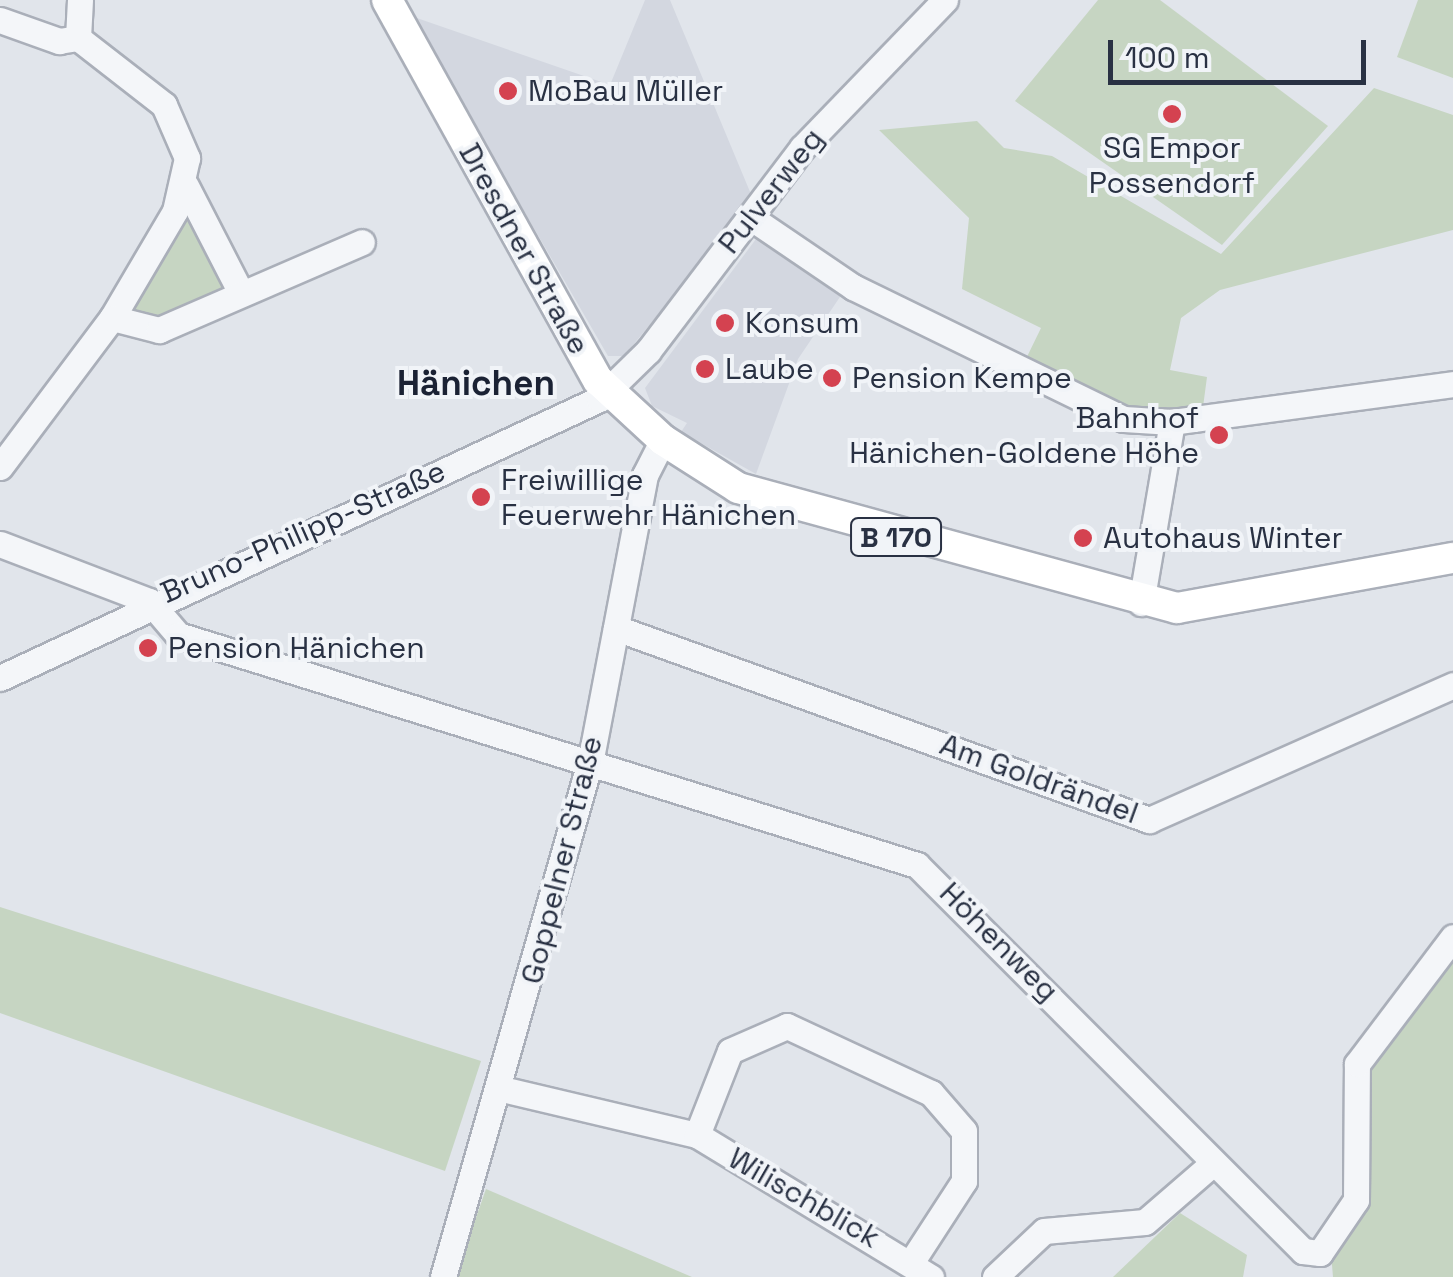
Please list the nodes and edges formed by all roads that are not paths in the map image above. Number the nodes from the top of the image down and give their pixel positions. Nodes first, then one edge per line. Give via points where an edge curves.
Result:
1 (80, 0) edge
2 (387, 0) edge
3 (944, 0) edge
4 (0, 20) edge
5 (78, 38) junction
6 (186, 186) junction
7 (750, 217) junction
8 (362, 242) dead end
9 (240, 293) junction
10 (112, 318) junction
11 (1453, 384) edge
12 (609, 392) junction
13 (1172, 422) junction
14 (663, 440) junction
15 (0, 467) edge
16 (0, 544) edge
17 (1453, 558) edge
18 (149, 602) junction
19 (1141, 603) junction
20 (616, 628) junction
21 (0, 678) edge
22 (1453, 685) edge
23 (591, 758) junction
24 (1453, 937) edge
25 (502, 1089) junction
26 (697, 1135) junction
27 (1213, 1163) junction
28 (921, 1269) edge
29 (443, 1277) edge
30 (995, 1277) edge

1 - 5 street
2 - 12 main road, Dresdner Straße / B 170 via 567,336
3 - 7 street, Pulverweg via 838,107
4 - 5 street via 58,41
5 - 6 street via 164,105 182,132
6 - 9 street
6 - 10 street
7 - 12 street, Pulverweg
7 - 13 street via 930,328 1098,412
8 - 9 street
9 - 10 street via 158,330
10 - 15 street
11 - 13 street
12 - 14 main road, Dresdner Straße / B 170
12 - 18 street, Bruno-Philipp-Straße
13 - 19 street
14 - 19 main road, Dresdner Straße / B 170 via 773,502
14 - 20 street, Goppelner Straße via 645,474
16 - 18 street
17 - 19 main road, Dresdner Straße / B 170 via 1204,608
18 - 21 street, Bruno-Philipp-Straße
18 - 23 street, Höhenweg via 178,635
20 - 22 street, Am Goldrändel via 1148,820
20 - 23 street, Goppelner Straße
23 - 25 street, Goppelner Straße
23 - 27 street, Höhenweg via 917,866
24 - 27 street, Höhenweg via 1357,1064 1356,1200 1320,1253 1303,1251
25 - 26 street, Wilischblick
25 - 29 street, Goppelner Straße
26 - 28 street, Wilischblick
26 - 28 street, Wilischblick via 701,1106 730,1052 787,1026 931,1094 951,1109 967,1152 964,1181
27 - 30 street via 1146,1222 1044,1231

